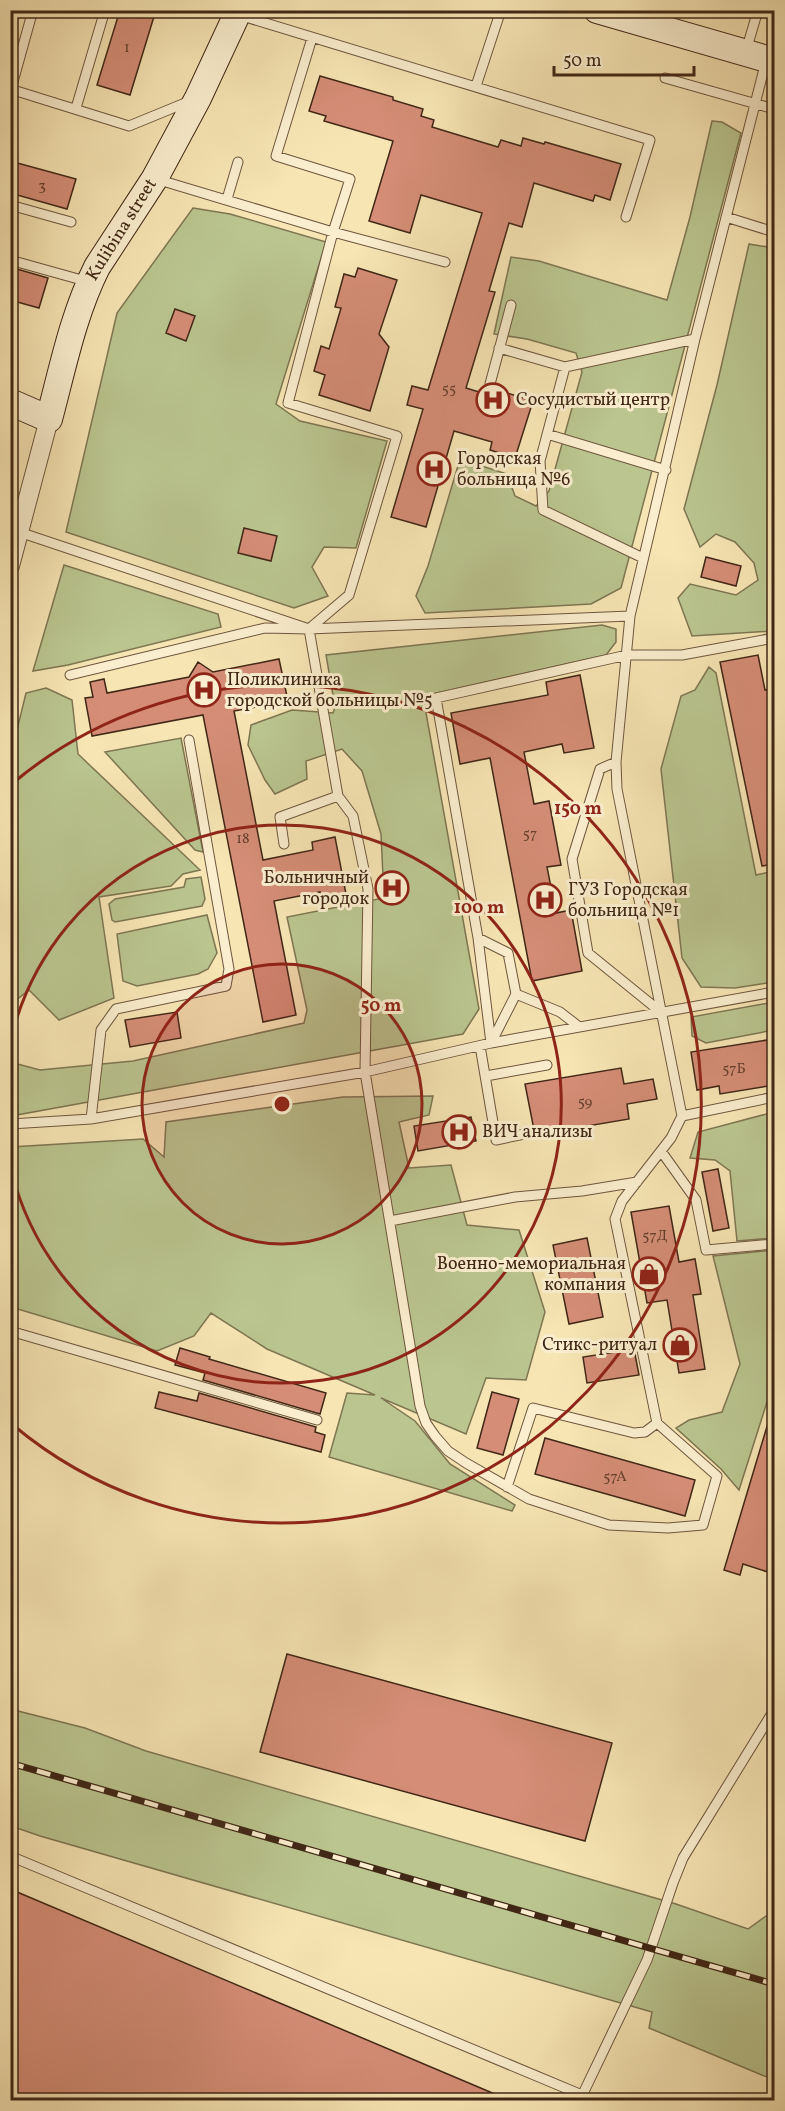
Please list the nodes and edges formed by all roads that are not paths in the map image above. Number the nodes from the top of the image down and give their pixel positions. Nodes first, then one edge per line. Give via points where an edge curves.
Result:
1 (33, 10) edge
2 (105, 10) edge
3 (501, 10) edge
4 (597, 10) edge
5 (758, 10) edge
6 (238, 12) edge
7 (312, 38) junction
8 (762, 58) edge
9 (665, 78) dead end
10 (476, 86) junction
11 (11, 89) edge
12 (198, 98) junction
13 (754, 103) junction
14 (76, 108) junction
15 (774, 109) edge
16 (238, 162) dead end
17 (154, 178) junction
18 (227, 199) junction
19 (10, 205) edge
20 (626, 216) dead end
21 (726, 218) junction
22 (71, 222) dead end
23 (333, 232) junction
24 (774, 232) edge
25 (10, 260) edge
26 (445, 262) dead end
27 (89, 282) junction
28 (511, 305) dead end
29 (695, 339) junction
30 (499, 348) junction
31 (565, 367) junction
32 (490, 384) dead end
33 (10, 402) edge
34 (49, 419) junction
35 (547, 434) junction
36 (666, 470) junction
37 (20, 532) junction
38 (644, 558) junction
39 (10, 566) edge
40 (630, 616) junction
41 (309, 629) junction
42 (774, 638) edge
43 (627, 655) junction
44 (70, 675) dead end
45 (189, 740) dead end
46 (616, 762) junction
47 (338, 796) junction
48 (284, 844) dead end
49 (478, 938) junction
50 (774, 992) edge
51 (516, 994) junction
52 (662, 1013) junction
53 (578, 1026) junction
54 (491, 1043) junction
55 (480, 1046) junction
56 (547, 1065) dead end
57 (365, 1072) junction
58 (486, 1076) junction
59 (774, 1097) edge
60 (682, 1116) junction
61 (91, 1119) junction
62 (10, 1124) edge
63 (529, 1133) dead end
64 (661, 1151) junction
65 (637, 1182) junction
66 (390, 1221) junction
67 (774, 1244) edge
68 (10, 1332) edge
69 (317, 1420) dead end
70 (657, 1423) junction
71 (507, 1487) junction
72 (774, 1710) edge
73 (10, 1856) edge
74 (581, 2098) edge

1 - 11 lane
2 - 14 lane
3 - 10 lane
4 - 8 street
5 - 8 lane
6 - 7 lane
6 - 12 street, Kulibina street
7 - 10 lane
7 - 23 lane via 276,156 350,178
8 - 13 lane
9 - 13 lane
10 - 20 lane via 650,140
11 - 14 lane
12 - 14 lane via 129,126
12 - 17 street, Kulibina street
13 - 15 lane
13 - 21 lane
16 - 18 lane
17 - 18 lane
17 - 27 street, Kulibina street
18 - 23 lane
19 - 22 lane
21 - 24 lane
21 - 29 lane
23 - 26 lane
23 - 41 lane via 288,402 397,436 349,595
25 - 27 lane
27 - 34 street, Kulibina street
28 - 30 lane
29 - 31 lane
29 - 36 lane
30 - 31 lane
30 - 32 lane
31 - 35 lane
33 - 34 street
34 - 37 street, Kulibina street
35 - 36 lane
35 - 38 lane via 540,461 543,510
36 - 38 lane
37 - 39 street, Kulibina street
37 - 41 lane
38 - 40 lane
40 - 41 lane
40 - 43 lane
41 - 44 lane via 265,628
41 - 47 lane
42 - 43 lane via 682,655
43 - 46 lane
43 - 49 lane via 436,698
45 - 61 lane via 229,969 226,986 116,1009 101,1030
46 - 52 lane via 617,789
46 - 52 lane via 600,769 572,859 588,953
47 - 48 lane via 280,817
47 - 57 lane via 353,816 368,889
49 - 51 lane via 508,953
49 - 54 lane
50 - 52 lane
51 - 53 lane via 560,1012
51 - 54 lane
52 - 53 lane
52 - 60 lane
53 - 54 lane
54 - 55 lane
55 - 57 lane
55 - 58 lane
56 - 58 lane
57 - 61 lane
57 - 66 lane
58 - 63 lane via 496,1140
59 - 60 lane
60 - 64 lane
61 - 62 lane
64 - 65 lane
64 - 67 lane via 696,1200 706,1250
65 - 66 lane via 515,1197
65 - 70 lane via 621,1201 615,1219
66 - 71 lane via 426,1423 448,1451
68 - 69 lane
70 - 71 lane via 645,1432 634,1433 533,1408
70 - 71 lane via 717,1476 703,1525 609,1525 529,1499
72 - 74 lane via 683,1858 647,1960
73 - 74 lane

